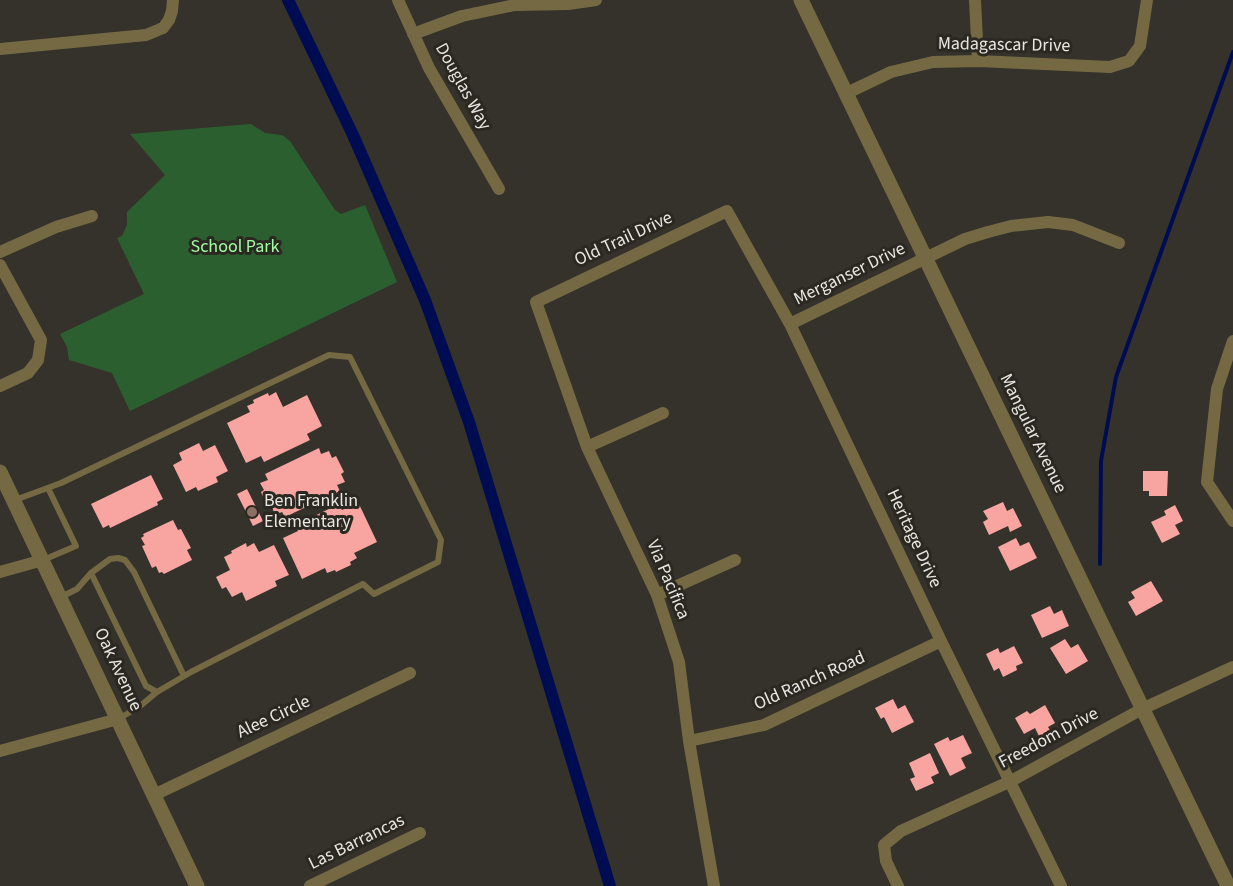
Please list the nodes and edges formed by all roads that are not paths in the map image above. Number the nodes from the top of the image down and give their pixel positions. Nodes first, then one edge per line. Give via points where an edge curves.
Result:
1 (173, 0) edge
2 (398, 0) edge
3 (596, 0) edge
4 (801, 0) edge
5 (975, 0) edge
6 (1147, 0) edge
7 (413, 34) junction
8 (0, 49) edge
9 (978, 61) junction
10 (847, 93) junction
11 (499, 189) dead end
12 (727, 211) joint
13 (92, 216) dead end
14 (1119, 243) dead end
15 (0, 252) edge
16 (926, 258) junction
17 (0, 265) edge
18 (536, 302) joint
19 (790, 324) junction
20 (1233, 341) edge
21 (0, 386) edge
22 (663, 414) dead end
23 (587, 447) junction
24 (0, 472) edge
25 (48, 488) junction
26 (14, 501) junction
27 (1233, 521) edge
28 (43, 560) junction
29 (735, 560) dead end
30 (0, 572) edge
31 (91, 573) junction
32 (657, 595) junction
33 (60, 597) junction
34 (942, 641) junction
35 (1233, 667) edge
36 (410, 673) dead end
37 (184, 676) junction
38 (157, 692) junction
39 (1142, 709) junction
40 (118, 719) junction
41 (689, 741) junction
42 (0, 751) edge
43 (1011, 781) junction
44 (154, 795) junction
45 (420, 833) dead end
46 (197, 886) edge
47 (310, 886) edge
48 (714, 886) edge
49 (898, 886) edge
50 (1061, 886) edge
51 (1228, 886) edge

1 - 8 street via 163,28 146,35
2 - 7 street, Douglas Way
3 - 7 street via 515,5 462,16
4 - 10 street, Mangular Avenue
5 - 9 street
6 - 9 street, Madagascar Drive via 1140,46 1129,61 1110,66
7 - 11 street, Douglas Way
9 - 10 street, Madagascar Drive via 933,62 891,72
10 - 16 street, Mangular Avenue
12 - 18 street, Old Trail Drive
12 - 19 street, Heritage Drive
13 - 15 street
14 - 16 street, Merganser Drive via 1073,225 1048,222 988,232
16 - 19 street, Merganser Drive
16 - 39 street, Mangular Avenue
17 - 21 street via 41,340 38,360 28,373
18 - 23 street, Via Pacifica
19 - 34 street, Heritage Drive
20 - 27 street via 1217,389 1207,482
22 - 23 street
23 - 32 street, Via Pacifica
24 - 26 street, Oak Avenue
25 - 26 lane
25 - 28 lane via 76,546
25 - 37 lane via 328,355 350,357 441,540 438,562 374,594 363,584
26 - 28 street, Oak Avenue
28 - 30 street
28 - 33 street, Oak Avenue
29 - 32 street
31 - 33 lane via 77,589
31 - 37 lane via 110,559 124,560 134,572
31 - 38 lane via 146,686
32 - 41 street, Via Pacifica via 679,662
33 - 40 street, Oak Avenue
34 - 41 street, Old Ranch Road via 764,725
34 - 43 street, Heritage Drive
35 - 39 street, Freedom Drive
36 - 44 street, Alee Circle
37 - 38 lane
38 - 40 lane
39 - 43 street, Freedom Drive
39 - 51 street, Mangular Avenue
40 - 42 street
40 - 44 street, Oak Avenue
41 - 48 street, Via Pacifica
43 - 49 street, Freedom Drive via 901,831 884,845 886,861
43 - 50 street, Heritage Drive
44 - 46 street, Oak Avenue
45 - 47 street, Las Barrancas

